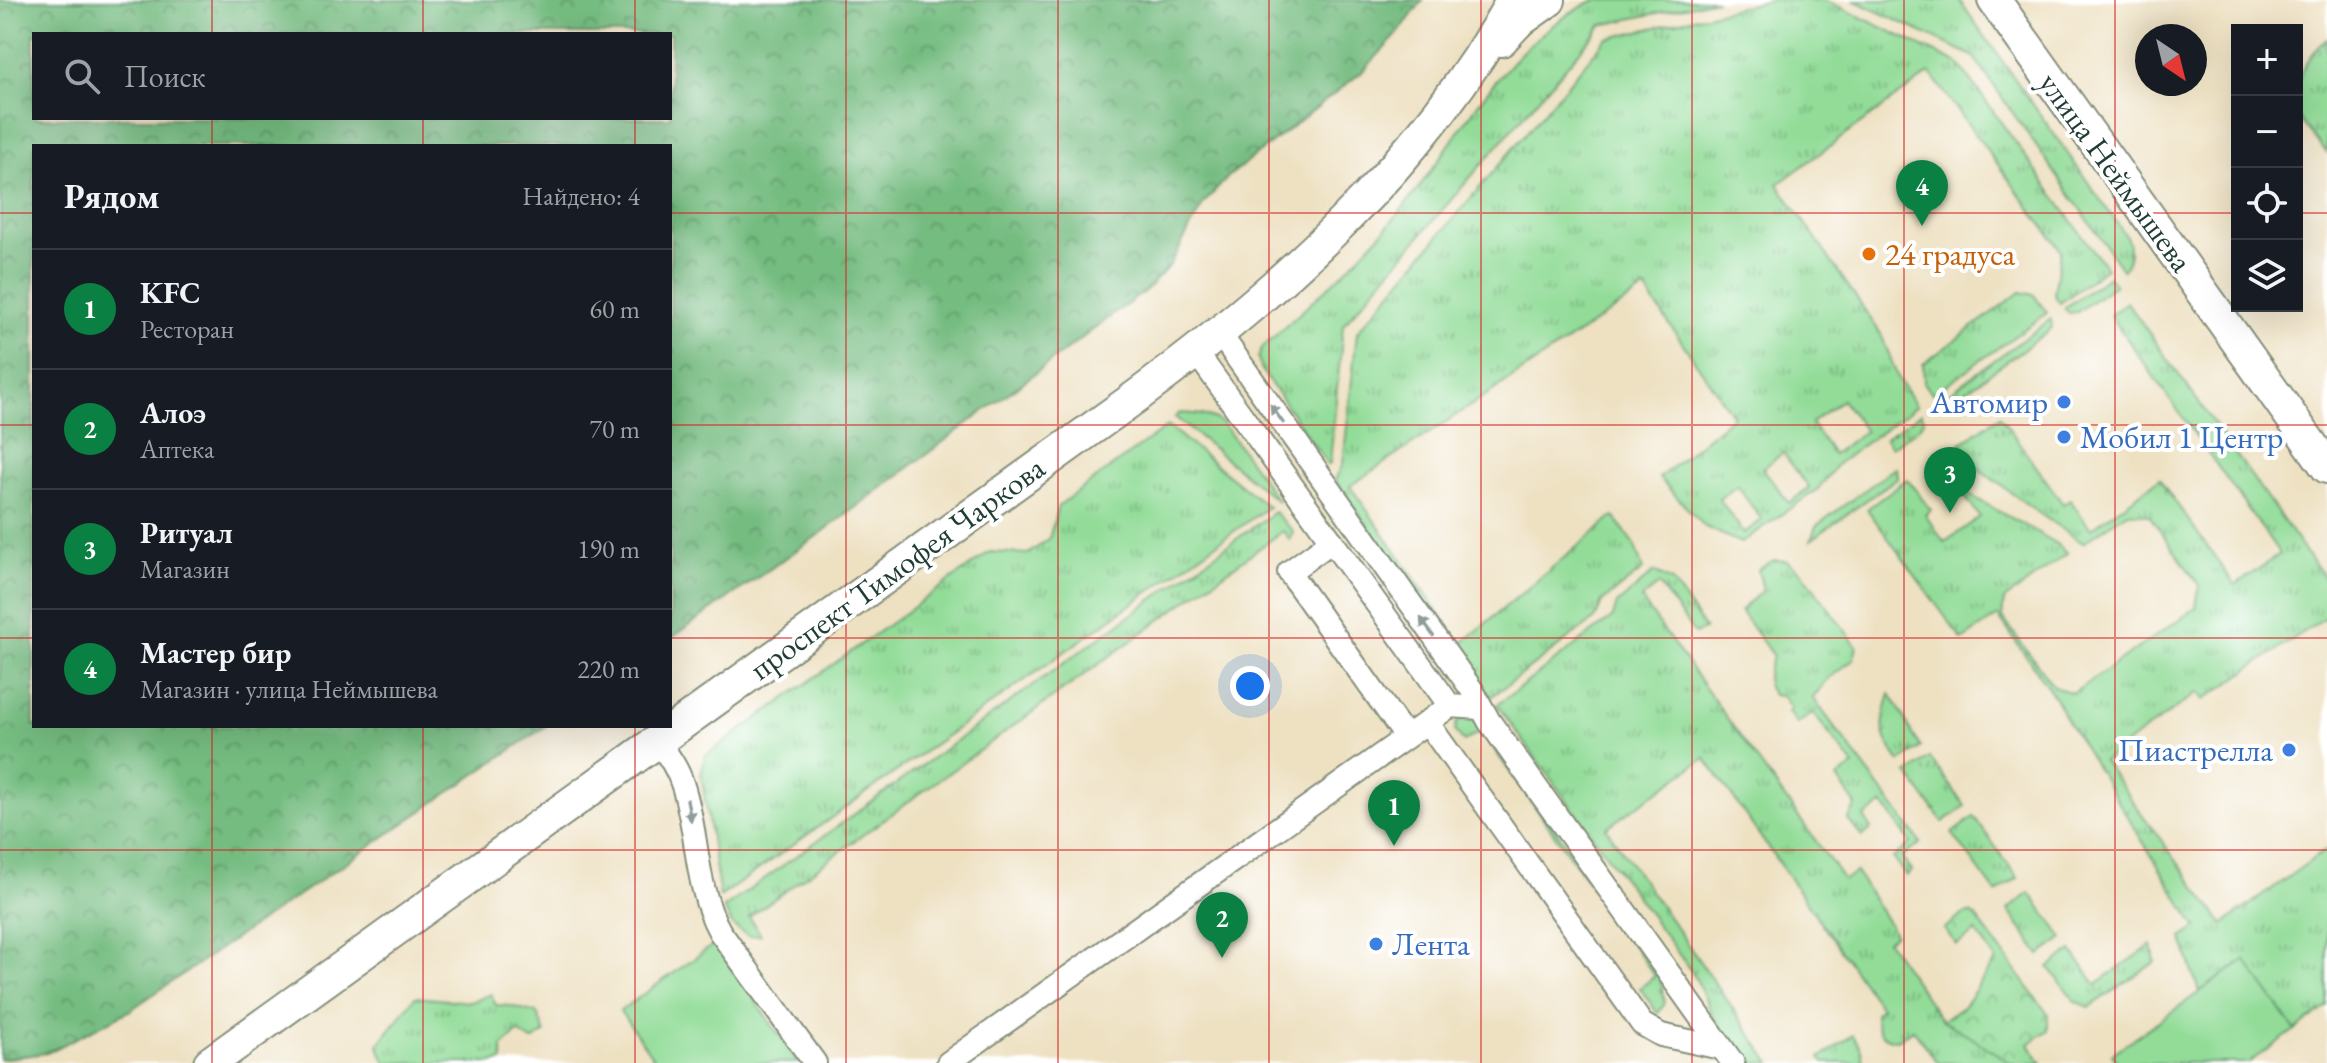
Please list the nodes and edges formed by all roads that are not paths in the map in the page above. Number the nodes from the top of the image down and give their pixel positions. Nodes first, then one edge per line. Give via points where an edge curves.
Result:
1 (1513, 0) edge
2 (1549, 0) edge
3 (1985, 0) edge
4 (1994, 0) edge
5 (2016, 33) junction
6 (1468, 74) junction
7 (1208, 343) junction
8 (2327, 467) edge
9 (1332, 541) junction
10 (1476, 699) junction
11 (1450, 706) junction
12 (1427, 722) junction
13 (1406, 737) junction
14 (657, 740) junction
15 (1727, 1055) edge
16 (210, 1063) edge
17 (815, 1063) edge
18 (948, 1063) edge

1 - 6 main road, проспект Тимофея Чаркова
2 - 6 main road via 1518,22
3 - 5 main road
4 - 5 main road
5 - 8 main road, улица Неймышева
6 - 7 main road, проспект Тимофея Чаркова via 1353,212
7 - 9 street
10 -> 7 street
7 - 14 main road, проспект Тимофея Чаркова
9 - 11 street
9 - 13 street via 1289,572
10 - 11 street
10 - 15 street
11 - 12 street
12 - 13 street
12 - 15 street via 1642,1024
13 - 18 street
14 - 16 main road, проспект Тимофея Чаркова
14 -> 17 street via 682,780 709,913

